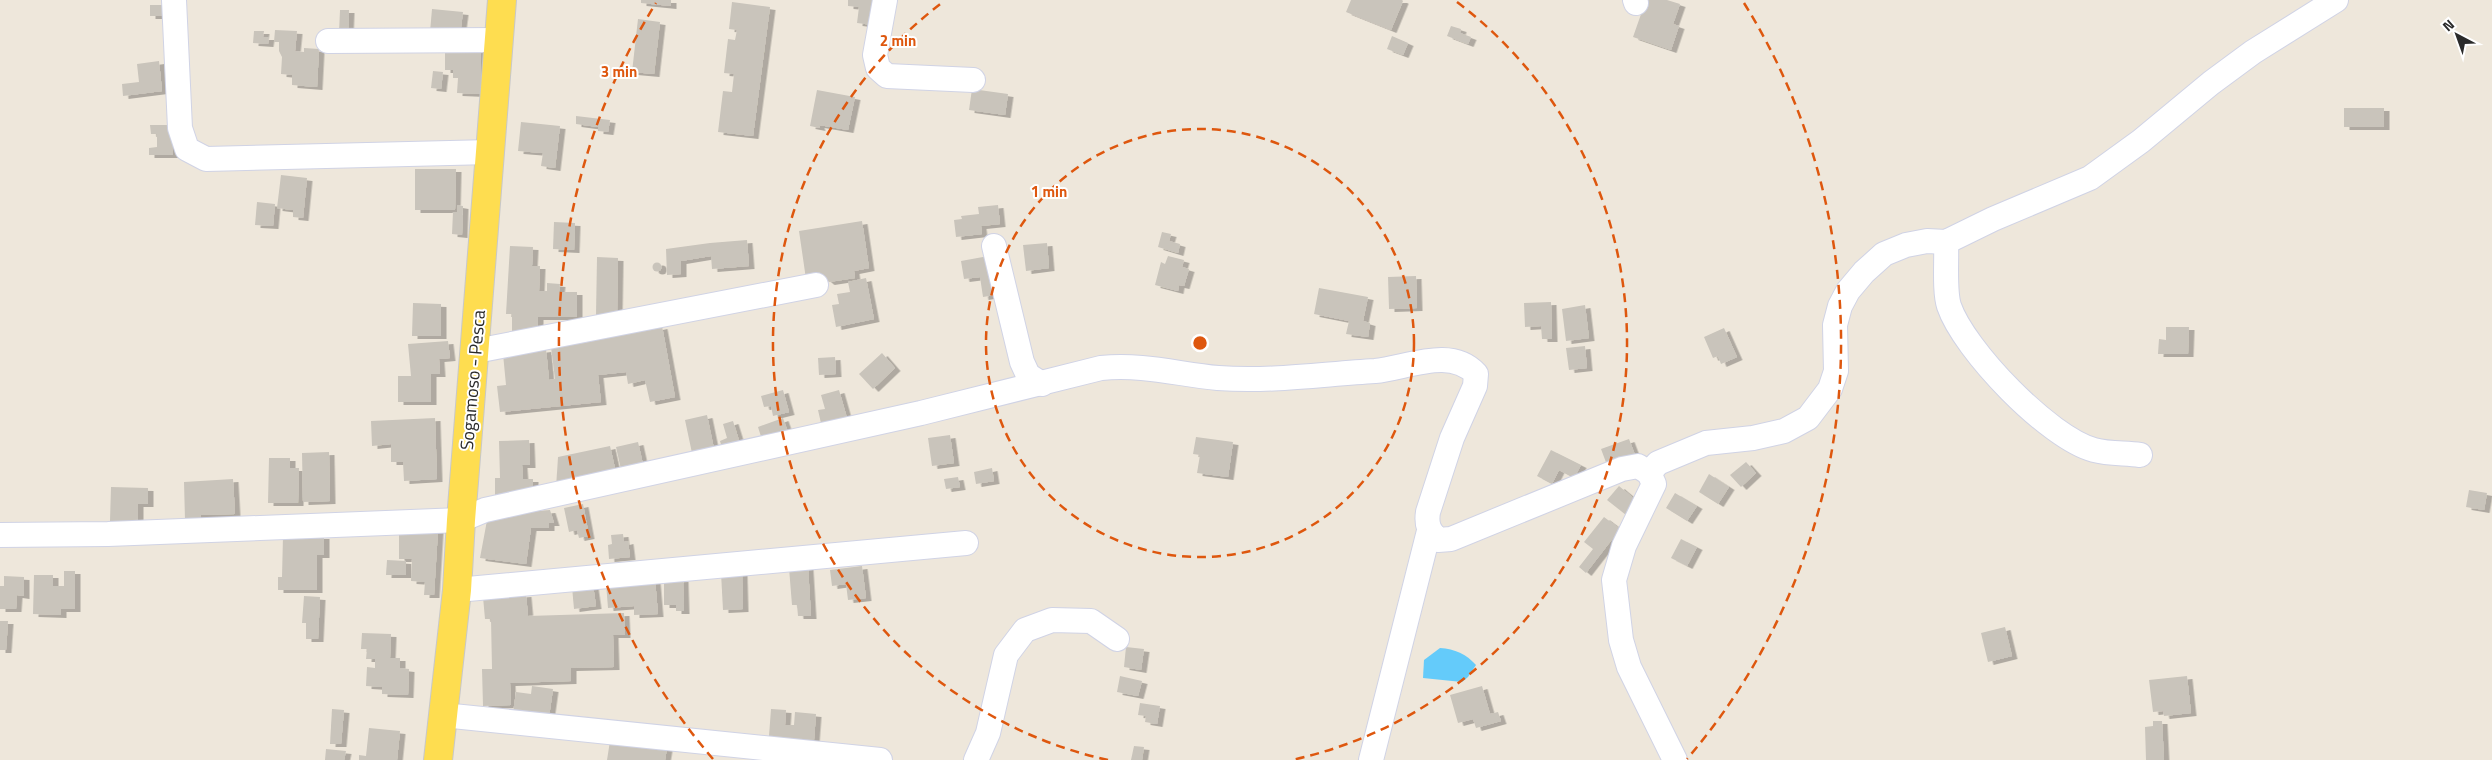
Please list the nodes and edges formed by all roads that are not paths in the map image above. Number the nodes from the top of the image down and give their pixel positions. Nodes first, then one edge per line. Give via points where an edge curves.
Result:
1 (174, 0) edge
2 (502, 0) edge
3 (885, 0) edge
4 (2336, 0) edge
5 (328, 40) dead end
6 (499, 40) junction
7 (973, 80) dead end
8 (491, 152) junction
9 (1946, 242) junction
10 (994, 246) dead end
11 (816, 285) dead end
12 (476, 351) junction
13 (1042, 384) junction
14 (2140, 455) dead end
15 (1648, 473) junction
16 (461, 520) junction
17 (1429, 531) junction
18 (0, 535) edge
19 (966, 543) dead end
20 (457, 590) junction
21 (1117, 639) dead end
22 (443, 715) junction
23 (438, 760) edge
24 (880, 760) edge
25 (976, 760) edge
26 (1371, 760) edge
27 (1675, 760) edge

1 - 8 street via 180,128 187,149 206,159
2 - 6 main road, Sogamoso - Pesca
3 - 7 street via 875,55 878,68 888,76
4 - 9 street via 2218,77 2141,141 2090,178
5 - 6 street
6 - 8 main road, Sogamoso - Pesca
8 - 12 main road, Sogamoso - Pesca
9 - 14 street via 1948,304 1974,351 2029,408 2063,434 2094,450
9 - 15 street via 1906,245 1884,254 1848,291 1835,325 1837,357 1830,389 1808,418 1784,431 1706,443 1658,463
10 - 13 street via 1022,362 1028,375
11 - 12 street
12 - 16 main road, Sogamoso - Pesca
13 - 16 street via 921,414 485,510
13 - 17 street via 1101,368 1129,365 1219,378 1269,379 1392,370 1435,360 1457,361 1469,366 1476,374 1475,386 1452,438 1434,492 1427,522
15 - 17 street via 1638,466 1622,469 1444,541
15 - 27 street via 1654,484 1624,546 1614,580 1620,640 1629,667
16 - 18 street via 108,534
16 - 20 main road, Sogamoso - Pesca
17 - 26 street
19 - 20 street
20 - 22 main road, Sogamoso - Pesca
21 - 25 street via 1091,621 1052,620 1025,630 1006,655 988,733
22 - 23 main road, Sogamoso - Pesca
22 - 24 street

